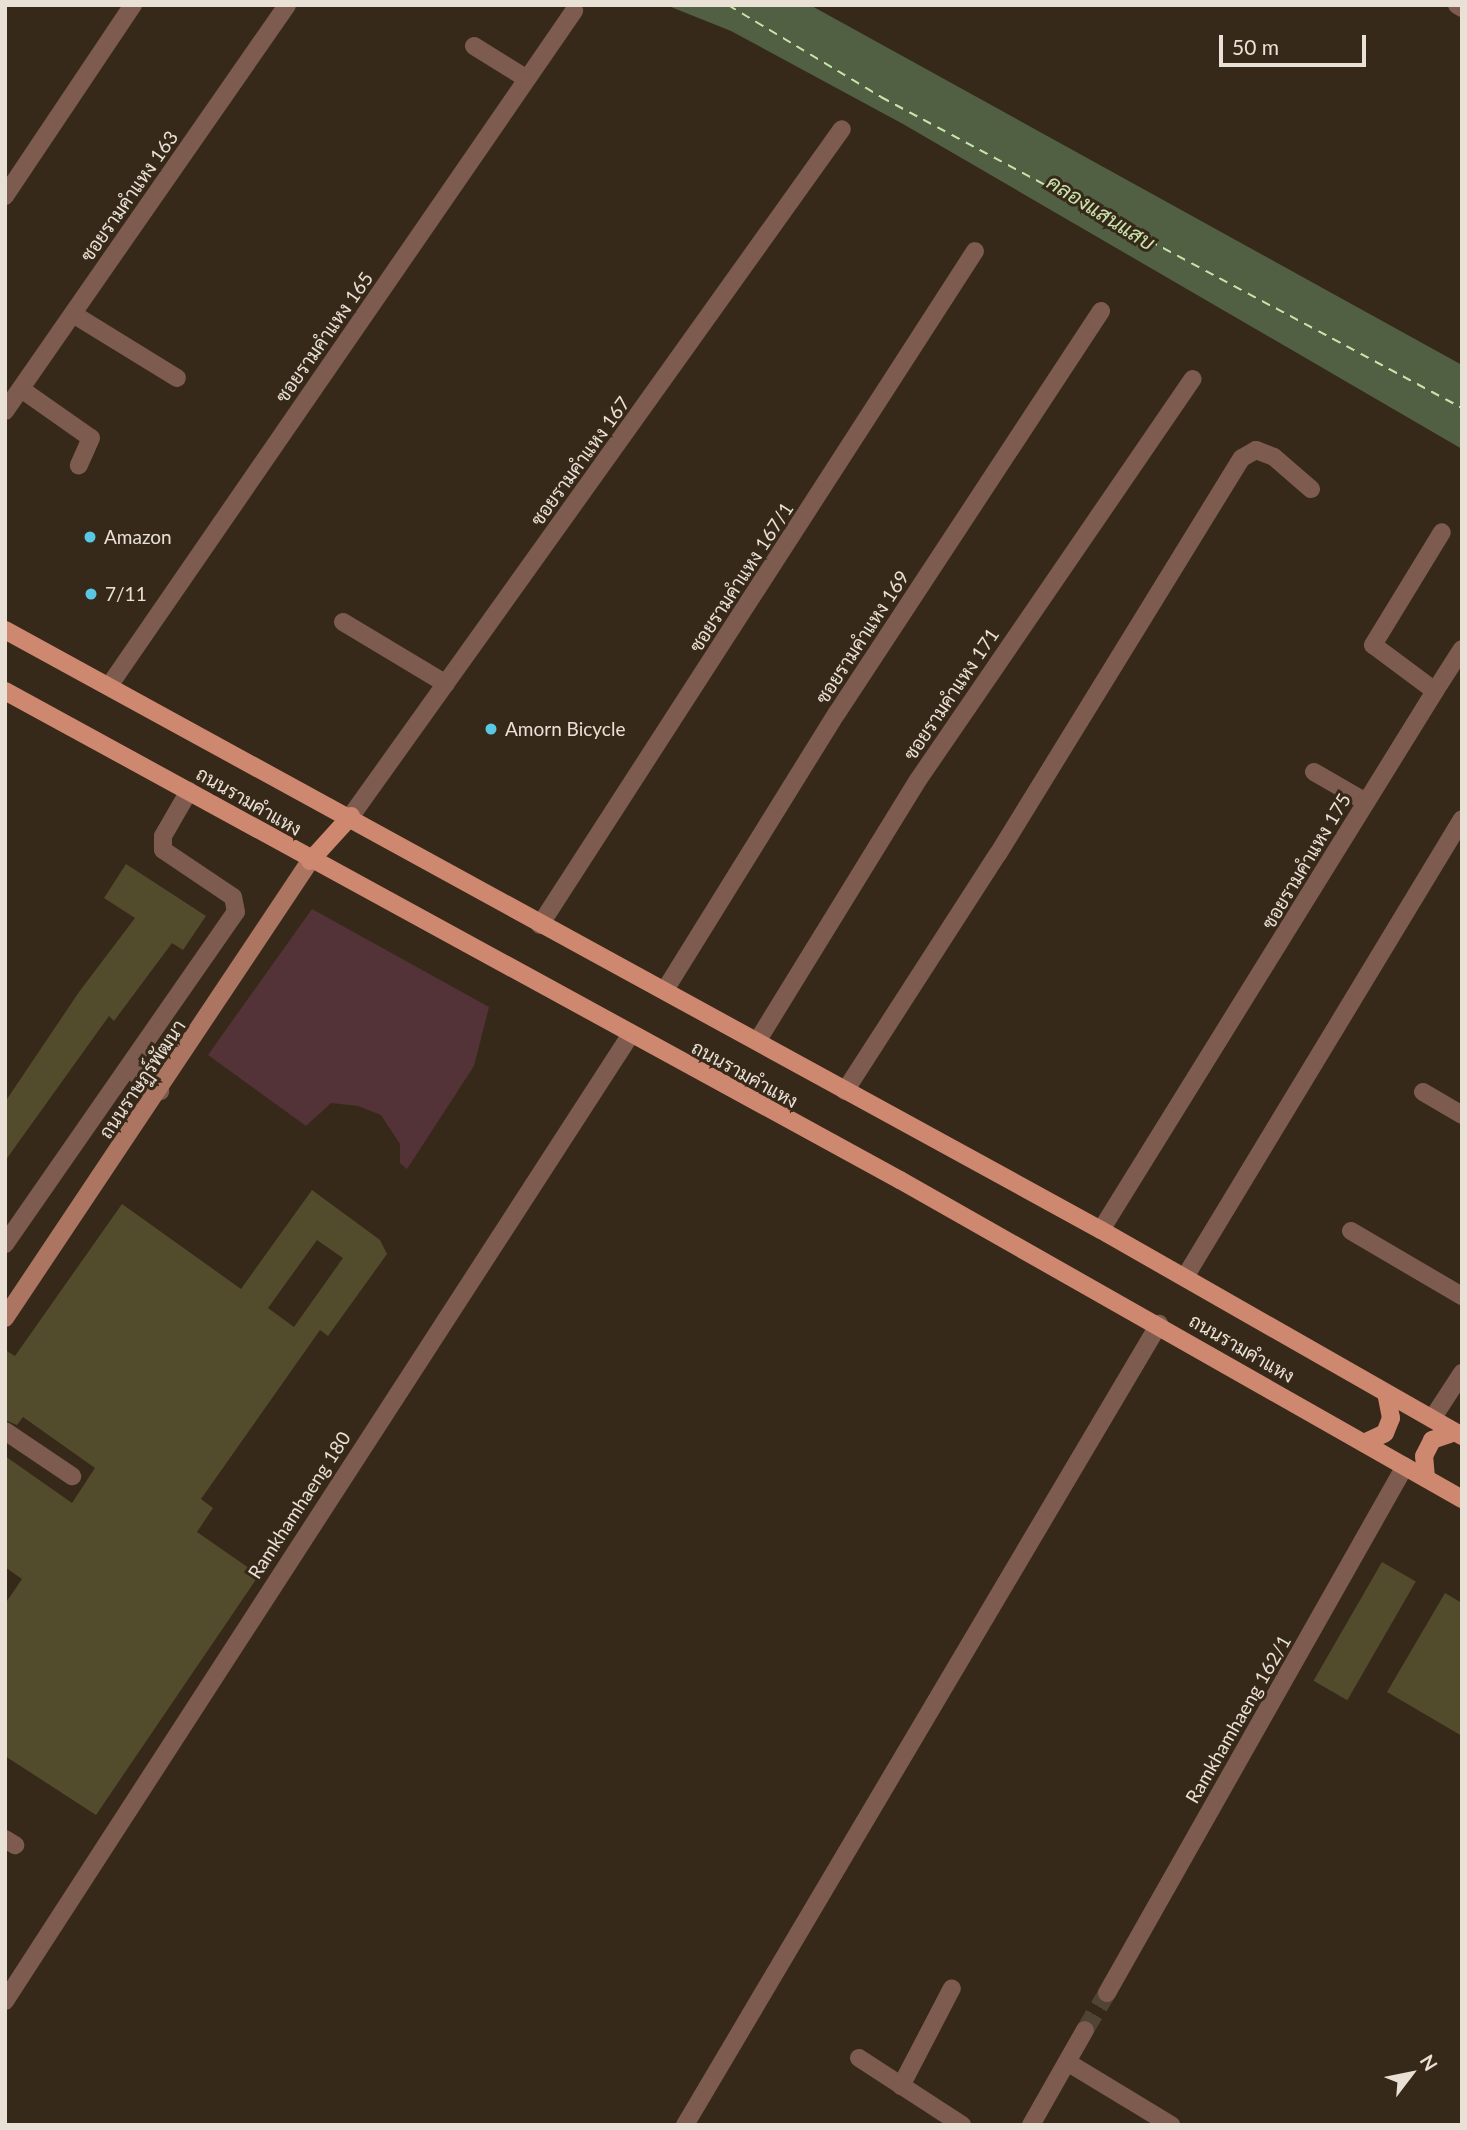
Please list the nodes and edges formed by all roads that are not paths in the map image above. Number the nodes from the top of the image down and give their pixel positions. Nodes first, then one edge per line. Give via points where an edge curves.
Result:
1 (133, 5) edge
2 (287, 5) edge
3 (1457, 5) edge
4 (1462, 8) edge
5 (574, 10) dead end
6 (474, 46) dead end
7 (527, 79) junction
8 (842, 129) dead end
9 (5, 196) edge
10 (975, 251) dead end
11 (1101, 311) dead end
12 (73, 314) junction
13 (177, 378) dead end
14 (1193, 379) dead end
15 (21, 389) junction
16 (5, 411) edge
17 (79, 465) dead end
18 (1311, 489) dead end
19 (1442, 532) dead end
20 (343, 622) dead end
21 (5, 630) edge
22 (1462, 649) edge
23 (446, 684) junction
24 (109, 686) junction
25 (5, 691) edge
26 (1435, 691) junction
27 (1314, 772) dead end
28 (189, 791) junction
29 (1366, 802) junction
30 (351, 816) junction
31 (1462, 819) edge
32 (310, 861) junction
33 (540, 925) junction
34 (664, 990) junction
35 (631, 1034) junction
36 (758, 1041) junction
37 (130, 1070) junction
38 (845, 1090) junction
39 (160, 1091) junction
40 (1423, 1092) dead end
41 (1462, 1115) edge
42 (1101, 1230) junction
43 (1351, 1231) dead end
44 (5, 1244) edge
45 (1185, 1277) junction
46 (1462, 1296) edge
47 (5, 1318) edge
48 (1159, 1324) junction
49 (1462, 1373) edge
50 (1386, 1393) junction
51 (1432, 1419) junction
52 (5, 1431) edge
53 (1458, 1434) edge
54 (1364, 1443) junction
55 (1405, 1466) junction
56 (72, 1476) dead end
57 (1426, 1478) junction
58 (1462, 1499) edge
59 (952, 1988) dead end
60 (1107, 1993) tunnel mouth
61 (5, 2001) edge
62 (1086, 2030) tunnel mouth
63 (859, 2058) dead end
64 (1067, 2062) junction
65 (901, 2086) junction
66 (685, 2125) edge
67 (962, 2125) edge
68 (1031, 2125) edge
69 (1171, 2125) edge

1 - 9 street
2 - 12 street, ซอยรามคำแหง 163
3 - 4 street
5 - 7 street, ซอยรามคำแหง 165
6 - 7 street
7 - 24 street, ซอยรามคำแหง 165
8 - 23 street, ซอยรามคำแหง 167
10 - 33 street, ซอยรามคำแหง 167/1
11 - 34 street, ซอยรามคำแหง 169 via 837,713
12 - 13 street
12 - 15 street, ซอยรามคำแหง 163
14 - 36 street, ซอยรามคำแหง 171 via 918,780
15 - 16 street, ซอยรามคำแหง 163
15 - 17 street via 92,438
18 - 38 street via 1274,457 1256,450 1242,458 998,854
19 - 26 street via 1373,645
20 - 23 street
21 - 24 main road, ถนนรามคำแหง
22 - 26 street, ซอยรามคำแหง 175
23 - 30 street, ซอยรามคำแหง 167
24 - 30 main road, ถนนรามคำแหง
25 - 28 main road, ถนนรามคำแหง
26 - 29 street, ซอยรามคำแหง 175
27 - 29 street
28 - 32 main road, ถนนรามคำแหง
28 - 37 street via 163,836 163,850 233,897 236,912
29 - 42 street, ซอยรามคำแหง 175
30 - 32 main road
30 - 33 main road, ถนนรามคำแหง
31 - 45 street
32 - 35 main road, ถนนรามคำแหง
32 - 39 street, ถนนราษฏร์พัฒนา
33 - 34 main road, ถนนรามคำแหง
34 - 36 main road, ถนนรามคำแหง
35 - 48 main road, ถนนรามคำแหง
35 - 61 street, Ramkhamhaeng 180
36 - 38 main road, ถนนรามคำแหง
37 - 39 street
37 - 44 street
38 - 42 main road, ถนนรามคำแหง
39 - 47 street, ถนนราษฏร์พัฒนา
40 - 41 street
42 - 45 main road, ถนนรามคำแหง
43 - 46 street
45 - 50 main road, ถนนรามคำแหง
48 - 54 main road, ถนนรามคำแหง
48 - 66 street
49 - 51 street
50 - 51 main road, ถนนรามคำแหง
50 - 54 main road via 1391,1418 1385,1433
51 - 53 main road, ถนนรามคำแหง
52 - 56 street
53 - 57 main road via 1432,1440 1423,1456
54 - 55 main road, ถนนรามคำแหง
55 - 57 main road, ถนนรามคำแหง
55 - 60 street, Ramkhamhaeng 162/1
57 - 58 main road, ถนนรามคำแหง
59 - 65 street
62 - 64 street
63 - 65 street
64 - 68 street
64 - 69 street
65 - 67 street

